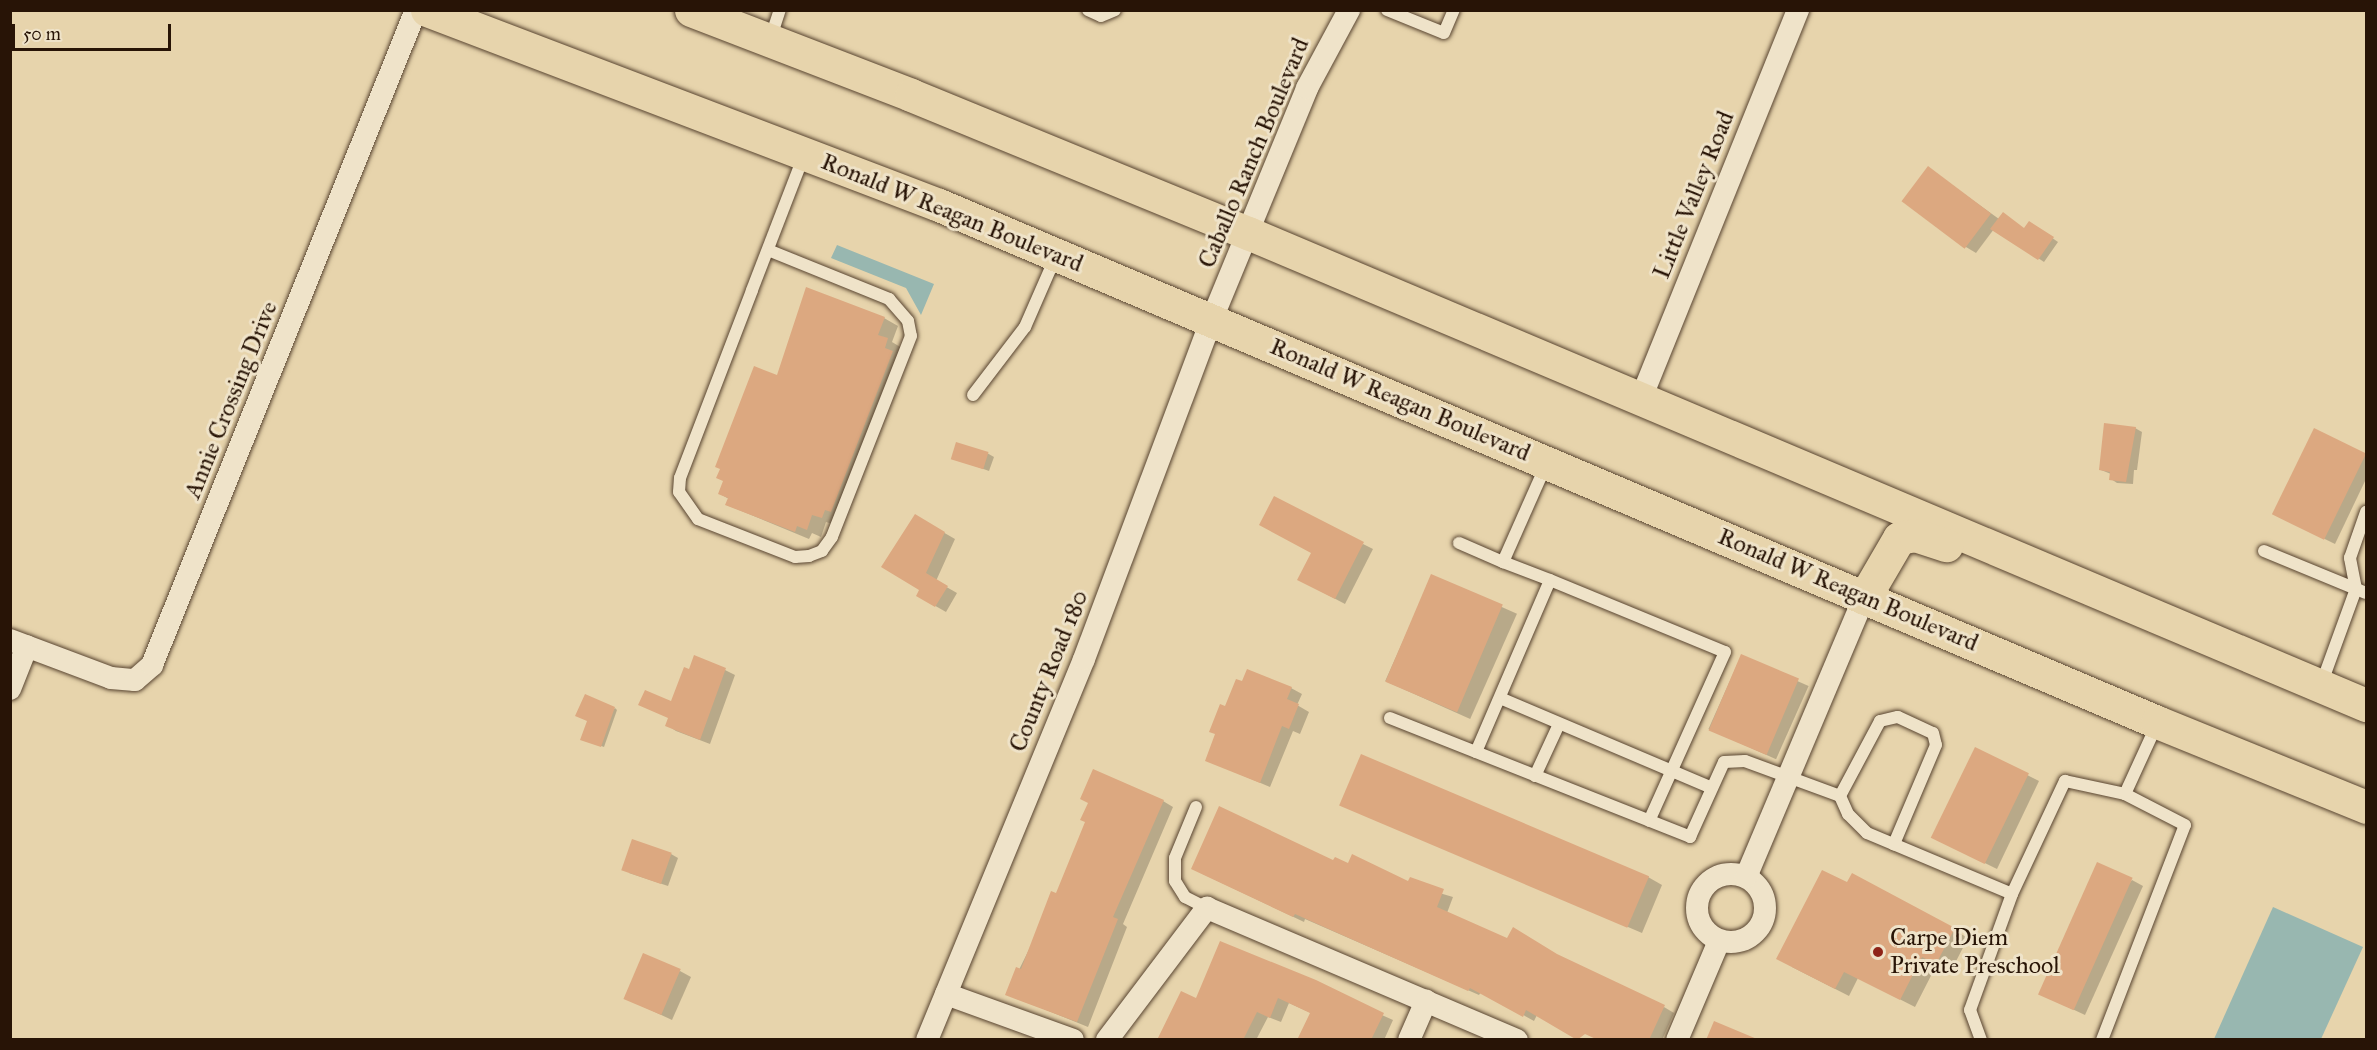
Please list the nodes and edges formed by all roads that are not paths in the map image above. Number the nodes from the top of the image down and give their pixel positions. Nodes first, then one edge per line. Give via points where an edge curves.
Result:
1 (416, 10) edge
2 (427, 10) edge
3 (691, 10) edge
4 (1088, 10) edge
5 (1115, 10) edge
6 (1349, 10) edge
7 (1387, 10) edge
8 (1454, 10) edge
9 (1798, 10) edge
10 (775, 26) edge
11 (805, 154) junction
12 (1248, 233) junction
13 (768, 250) junction
14 (1057, 254) junction
15 (1212, 319) junction
16 (973, 395) dead end
17 (1640, 401) junction
18 (1547, 464) junction
19 (2367, 512) edge
20 (1459, 543) dead end
21 (2264, 551) dead end
22 (1503, 562) junction
23 (2056, 577) junction
24 (1550, 580) junction
25 (2361, 591) edge
26 (1864, 598) junction
27 (19, 643) edge
28 (2320, 686) junction
29 (10, 689) edge
30 (1500, 698) junction
31 (2367, 705) edge
32 (1390, 718) dead end
33 (2157, 722) junction
34 (1559, 724) junction
35 (1476, 752) junction
36 (1671, 772) junction
37 (1535, 776) junction
38 (1789, 777) junction
39 (1712, 788) junction
40 (2125, 794) junction
41 (1840, 796) junction
42 (1196, 807) dead end
43 (2367, 807) edge
44 (1649, 821) junction
45 (1894, 844) junction
46 (1746, 877) junction
47 (2012, 894) junction
48 (1207, 908) junction
49 (1719, 940) junction
50 (946, 994) junction
51 (1426, 1001) junction
52 (927, 1040) edge
53 (1073, 1040) edge
54 (1107, 1040) edge
55 (1409, 1040) edge
56 (1517, 1040) edge
57 (1677, 1040) edge
58 (1981, 1040) edge
59 (2102, 1040) edge

1 - 27 street, Annie Crossing Drive via 152,665 135,680 111,678
2 - 11 main road, Ronald W Reagan Boulevard
3 - 10 main road
4 - 5 lane via 1101,16
6 - 12 street, Caballo Ranch Boulevard via 1306,88
7 - 8 lane via 1444,33
9 - 17 street, Little Valley Road
10 - 12 main road
11 - 13 lane
11 - 14 main road, Ronald W Reagan Boulevard
12 - 15 street, Caballo Ranch Boulevard
12 - 17 main road
13 - 13 lane via 680,478 680,492 698,519 795,557 809,556 822,551 832,537 911,336 908,321 889,299
14 - 15 main road, Ronald W Reagan Boulevard
14 - 16 lane via 1025,327
15 - 18 main road, Ronald W Reagan Boulevard
15 - 50 street, County Road 180 via 1134,532
17 - 23 main road
18 - 22 lane
18 - 26 main road, Ronald W Reagan Boulevard
19 - 25 lane via 2350,558
20 - 22 lane
21 - 25 lane
22 - 24 lane
23 - 26 main road via 1998,568 1915,535 1899,538 1892,546
23 - 28 main road
24 - 30 lane
24 - 36 lane via 1725,652
25 - 28 lane
26 - 33 main road, Ronald W Reagan Boulevard
26 - 38 street
27 - 29 street
28 - 31 main road
30 - 34 lane
30 - 35 lane
32 - 35 lane
33 - 40 lane
33 - 43 main road, Ronald W Reagan Boulevard
34 - 36 lane
34 - 37 lane
35 - 37 lane
36 - 39 lane
36 - 44 lane
37 - 44 lane
38 - 39 lane via 1745,760 1724,762
38 - 41 lane
38 - 46 street
39 - 44 lane via 1690,837
40 - 47 lane via 2064,781
40 - 59 lane via 2185,825
41 - 45 lane via 1848,814 1867,833
41 - 45 lane via 1880,721 1898,717 1933,733 1936,745
42 - 48 lane via 1175,858 1175,881 1185,897
45 - 47 lane
46 - 49 street via 1761,892 1765,912 1762,921 1749,937
46 - 49 street via 1724,874 1705,885 1699,894 1697,916 1702,927
47 - 58 lane via 1970,1010
48 - 51 street
48 - 54 street
49 - 57 street
50 - 52 street, County Road 180
50 - 53 street
51 - 55 street
51 - 56 street

